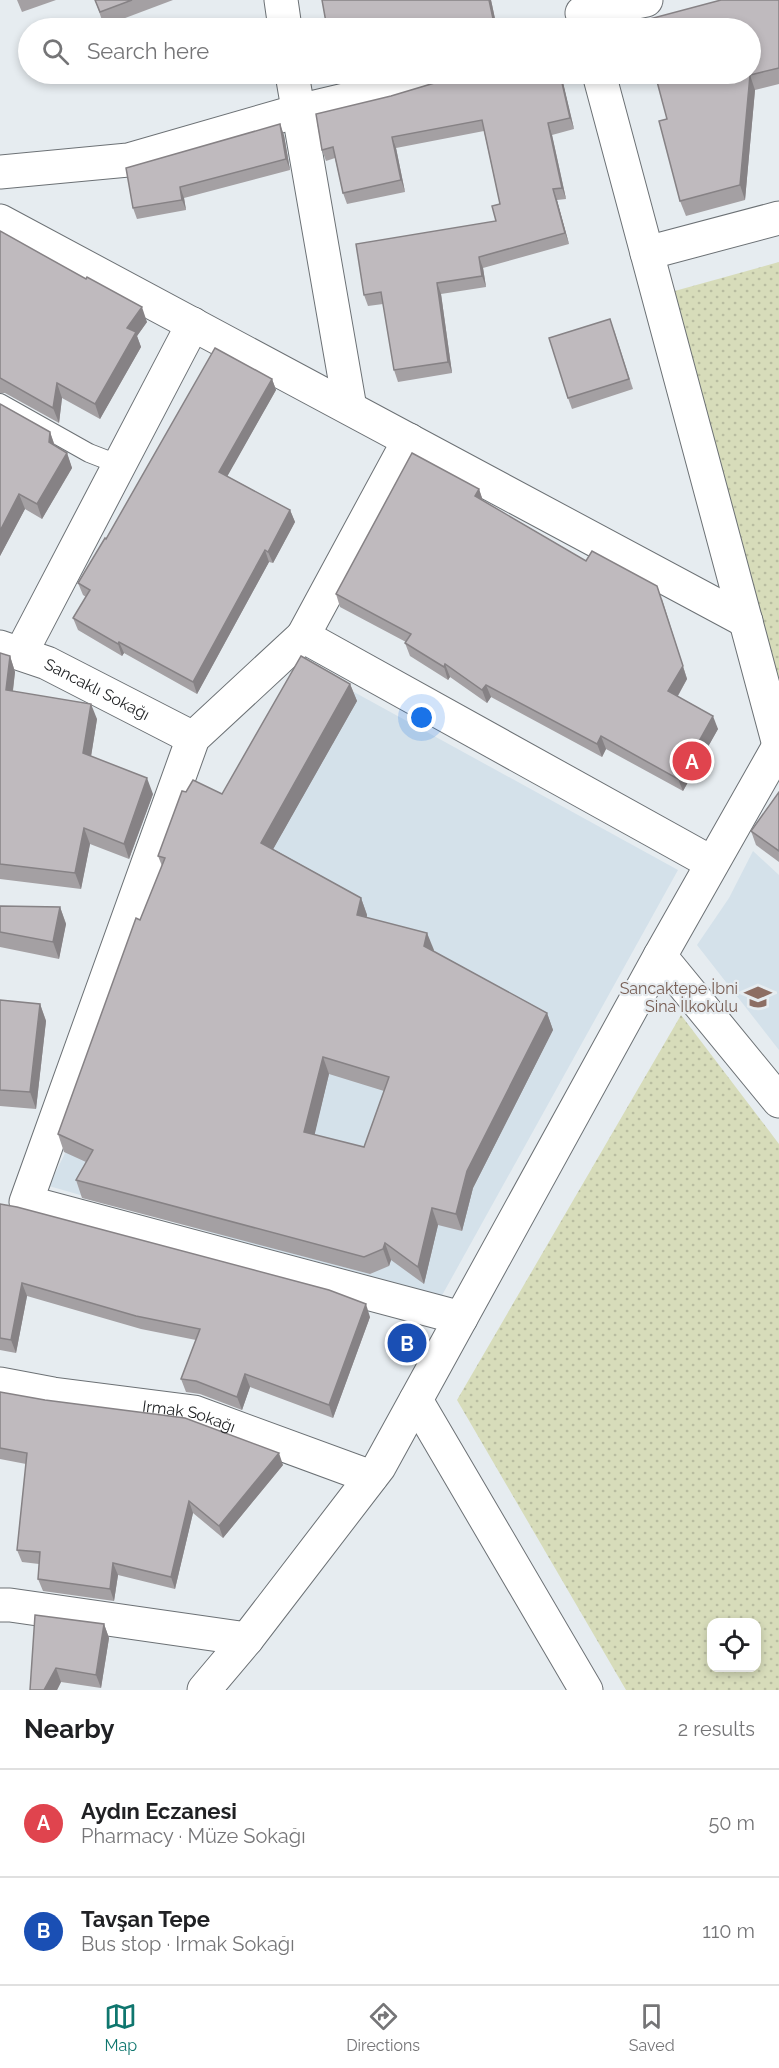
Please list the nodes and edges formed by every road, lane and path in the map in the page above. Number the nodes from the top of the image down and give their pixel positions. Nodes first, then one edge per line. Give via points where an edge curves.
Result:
1 (281, 0) edge
2 (646, 0) edge
3 (284, 18) edge
4 (585, 18) edge
5 (294, 84) edge
6 (407, 84) edge
7 (601, 84) edge
8 (298, 111) junction
9 (0, 172) edge
10 (779, 218) edge
11 (0, 221) edge
12 (647, 253) junction
13 (193, 324) junction
14 (0, 403) edge
15 (350, 408) junction
16 (409, 440) junction
17 (120, 465) junction
18 (746, 621) junction
19 (303, 636) junction
20 (10, 650) edge
21 (193, 738) junction
22 (779, 745) edge
23 (712, 862) junction
24 (660, 956) junction
25 (779, 1101) edge
26 (13, 1200) edge
27 (461, 1318) junction
28 (0, 1384) edge
29 (416, 1400) junction
30 (371, 1477) junction
31 (0, 1605) edge
32 (247, 1639) junction
33 (204, 1690) edge
34 (586, 1690) edge

1 - 3 street
2 - 4 street
5 - 8 street
6 - 8 street
7 - 12 street
8 - 9 street via 128,160
8 - 15 street
10 - 12 street
11 - 13 street
12 - 18 street
13 - 15 street
13 - 17 street
14 - 17 lane via 89,453
15 - 16 street
16 - 18 street
16 - 19 street
17 - 20 street
18 - 22 street
19 - 21 street
19 - 23 street
20 - 21 street, Sancaklı Sokağı via 47,663
21 - 26 street
22 - 23 street
23 - 24 street
24 - 25 street
24 - 27 street
26 - 27 street
27 - 29 street
28 - 30 street, Irmak Sokağı via 194,1412
29 - 30 street
29 - 34 street
30 - 32 street
31 - 32 street
32 - 33 street

